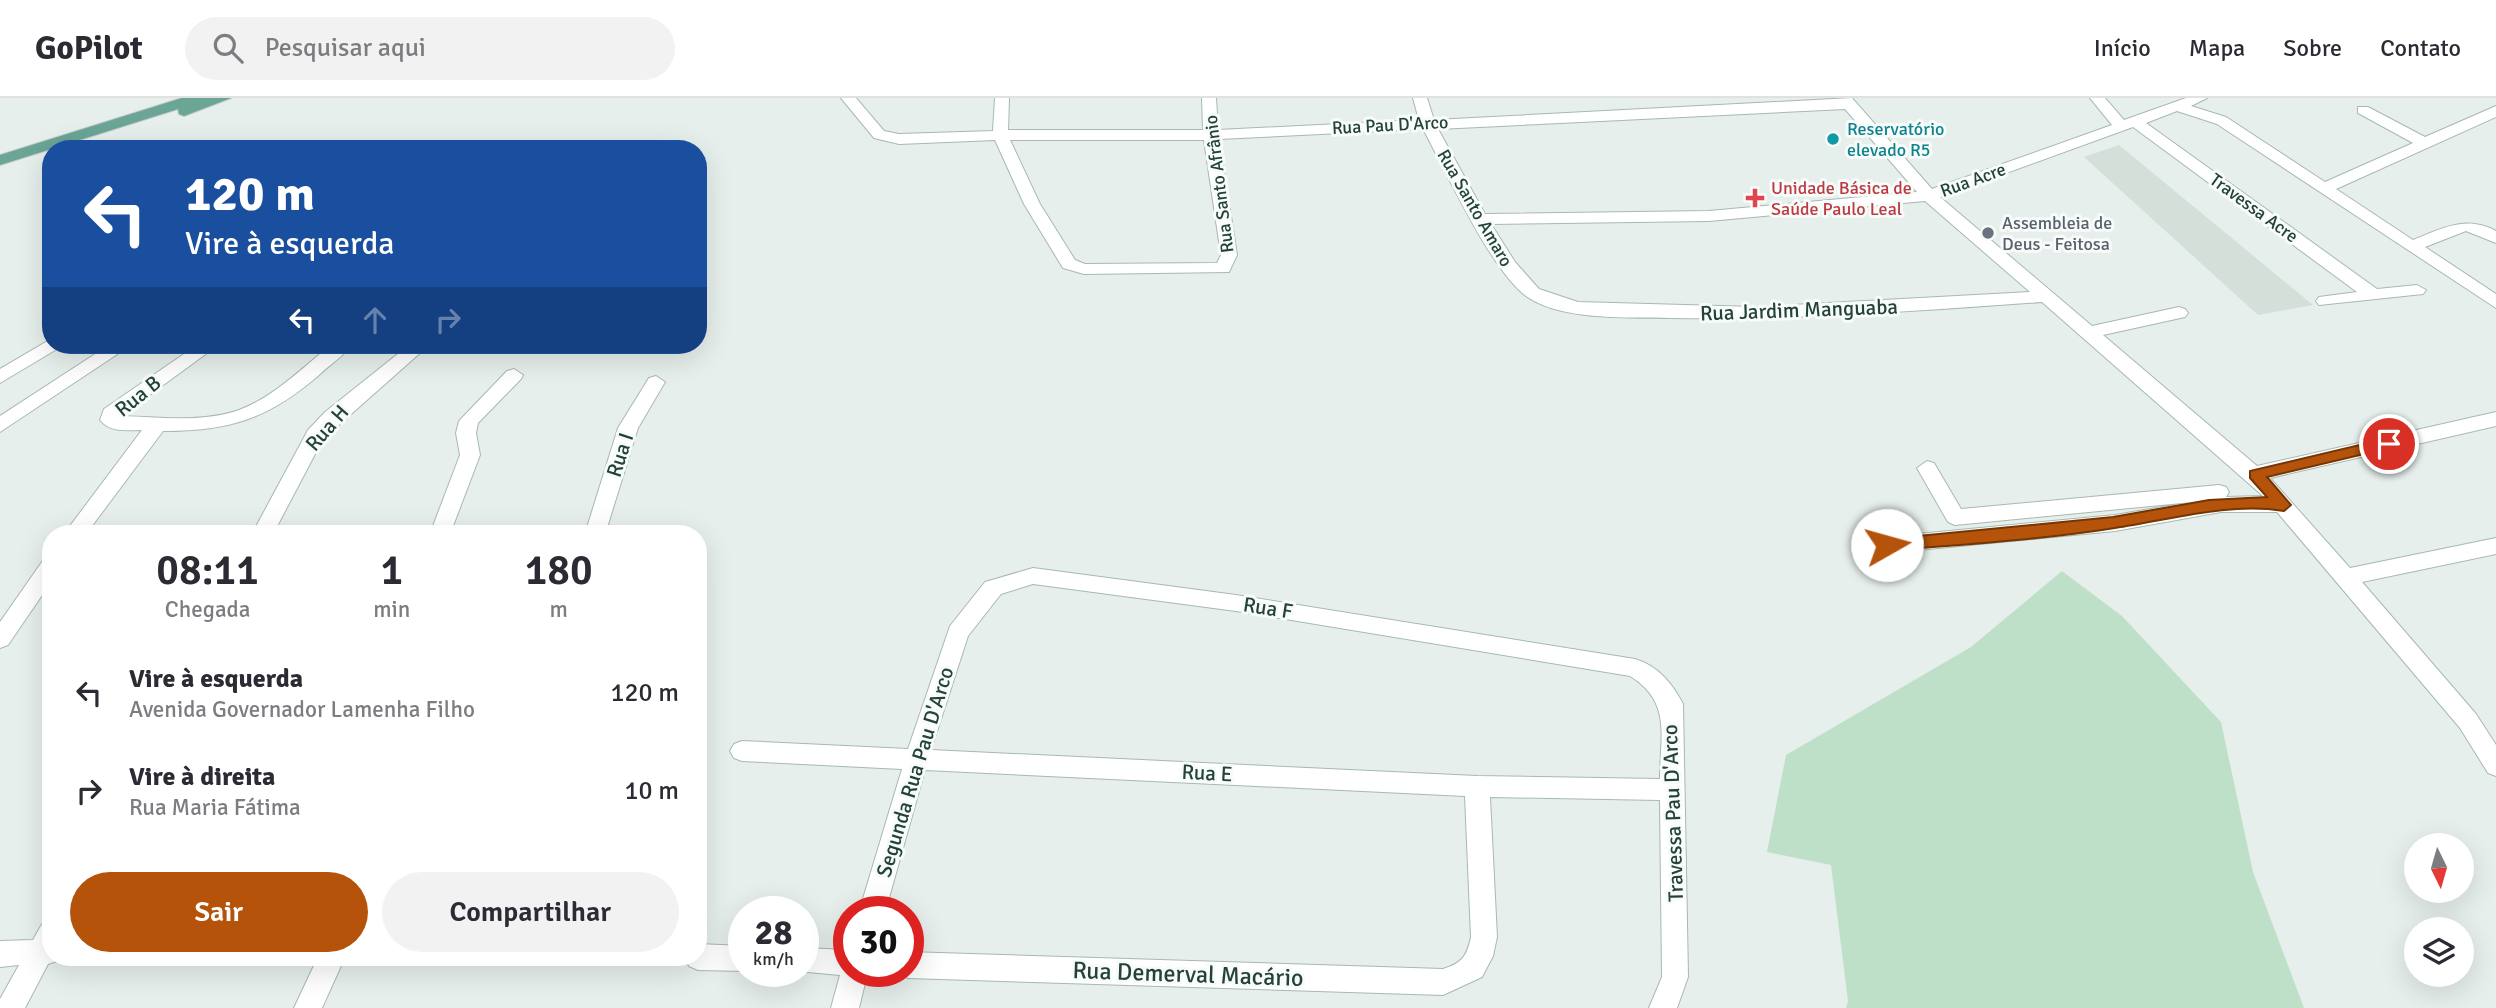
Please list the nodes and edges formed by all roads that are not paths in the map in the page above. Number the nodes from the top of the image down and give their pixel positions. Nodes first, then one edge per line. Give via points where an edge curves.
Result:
1 (197, 98) edge
2 (224, 98) edge
3 (848, 98) edge
4 (1002, 98) edge
5 (1209, 98) edge
6 (1420, 98) edge
7 (1630, 98) edge
8 (2097, 98) edge
9 (2200, 98) edge
10 (1847, 101) edge
11 (2178, 106) junction
12 (2363, 110) dead end
13 (2496, 111) edge
14 (1637, 113) junction
15 (1427, 123) junction
16 (2128, 124) junction
17 (1000, 135) junction
18 (1211, 135) junction
19 (64, 140) edge
20 (93, 140) edge
21 (2425, 143) junction
22 (42, 147) edge
23 (42, 156) edge
24 (0, 160) edge
25 (0, 170) edge
26 (2324, 188) junction
27 (1929, 196) junction
28 (1482, 219) junction
29 (2496, 238) edge
30 (2412, 246) junction
31 (2417, 290) dead end
32 (2373, 295) junction
33 (2046, 296) junction
34 (1552, 301) joint
35 (2325, 302) dead end
36 (2496, 302) edge
37 (2179, 313) dead end
38 (2090, 332) junction
39 (42, 351) edge
40 (109, 354) edge
41 (196, 354) edge
42 (331, 354) edge
43 (409, 354) edge
44 (514, 375) dead end
45 (0, 377) edge
46 (656, 382) dead end
47 (2496, 419) edge
48 (159, 422) junction
49 (0, 425) edge
50 (1927, 468) dead end
51 (2261, 480) junction
52 (2284, 505) junction
53 (81, 525) edge
54 (267, 525) edge
55 (443, 525) edge
56 (598, 525) edge
57 (1887, 545) dead end
58 (2496, 546) edge
59 (2348, 577) junction
60 (42, 580) edge
61 (958, 632) joint
62 (0, 639) edge
63 (1600, 663) joint
64 (741, 751) dead end
65 (916, 760) junction
66 (2496, 765) edge
67 (1477, 786) junction
68 (1673, 790) junction
69 (877, 896) edge
70 (42, 946) edge
71 (0, 954) edge
72 (42, 955) edge
73 (707, 957) edge
74 (728, 958) edge
75 (328, 966) edge
76 (924, 966) edge
77 (851, 987) edge
78 (10, 1008) edge
79 (308, 1008) edge
80 (845, 1008) edge
81 (1663, 1008) edge

1 - 19 main road
2 - 20 main road
3 - 17 street, Rua Pau D'Arco via 878,135 899,139
4 - 17 street
5 - 18 street, Rua Santo Afrânio
6 - 15 street, Rua Santo Amaro
7 - 14 street
8 - 16 street, Travessa Acre
9 - 11 street, Rua Acre
10 - 14 street, Rua Pau D'Arco
10 - 27 street
11 - 16 street, Rua Acre
11 - 26 street via 2221,120
12 - 21 street
13 - 21 street
14 - 15 street, Rua Pau D'Arco
15 - 18 street, Rua Pau D'Arco
15 - 28 street, Rua Santo Amaro
16 - 27 street, Rua Acre
16 - 32 street, Travessa Acre
17 - 18 street, Rua Pau D'Arco
17 - 18 street, Rua Santo Afrânio via 1032,204 1069,264 1084,268 1223,268 1229,255
21 - 26 street
22 - 24 main road
23 - 25 main road
26 - 30 street
27 - 28 street, Rua Acre via 1709,216
27 - 33 street
28 - 34 street, Rua Santo Amaro via 1517,279
29 - 30 street via 2464,226
30 - 36 street
31 - 32 street
32 - 35 street
33 - 34 street, Rua Jardim Manguaba via 1755,315 1611,310
33 - 38 street
37 - 38 street
38 - 51 street
39 - 45 street
40 - 49 street
41 - 48 street, Rua B via 110,416 116,424
42 - 48 street via 247,414 214,421
43 - 54 street, Rua H via 315,435
44 - 55 street via 469,421 470,455
46 - 56 street, Rua I via 628,428
47 - 51 street
48 - 53 street
50 - 51 street via 1955,517 2196,495
51 - 52 street
52 - 57 street via 2260,501 2209,506 2113,523
52 - 59 street
58 - 59 street
59 - 66 street via 2468,721
60 - 62 street
61 - 63 street, Rua F via 993,589 1033,576 1237,603
61 - 65 street, Segunda Rua Pau D'Arco
63 - 68 street, Travessa Pau D'Arco via 1635,668 1648,675 1671,704
64 - 65 street, Rua E
65 - 67 street, Rua E
65 - 69 street, Segunda Rua Pau D'Arco
67 - 68 street, Rua E
67 - 76 street, Rua Demerval Macário via 1484,937 1480,961 1467,975 1443,982
68 - 81 street, Travessa Pau D'Arco via 1675,977
70 - 71 street
72 - 78 street
73 - 74 street
75 - 79 street
77 - 80 street

